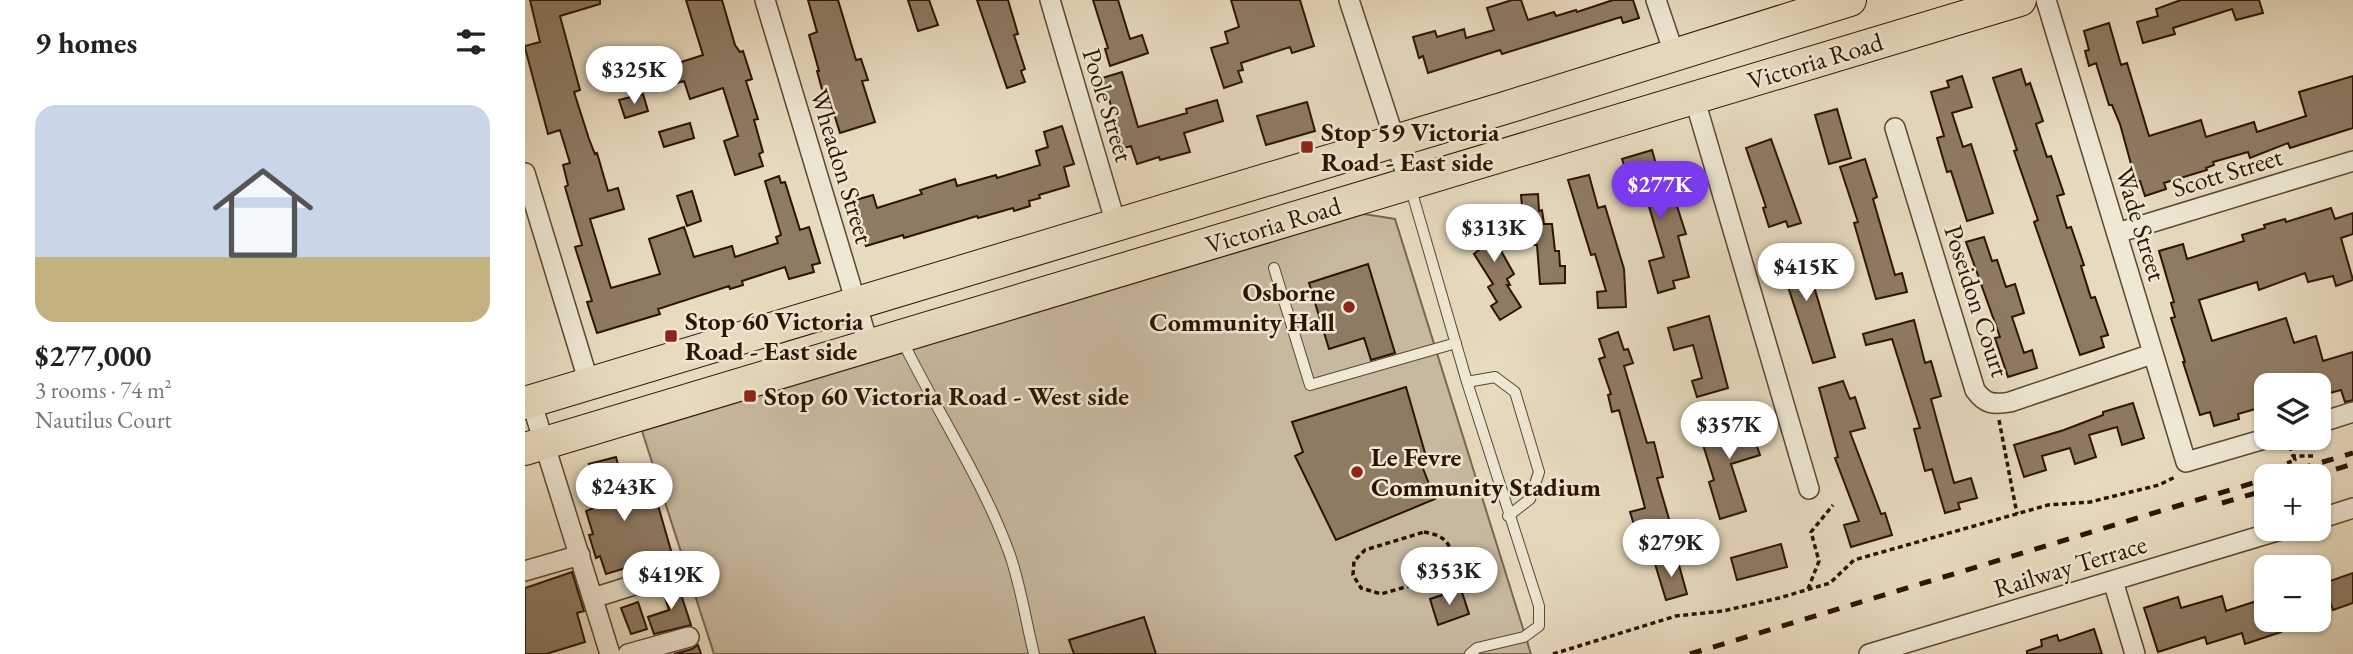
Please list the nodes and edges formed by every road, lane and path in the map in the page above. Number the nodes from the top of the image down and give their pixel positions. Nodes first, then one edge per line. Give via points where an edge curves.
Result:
1 (765, 0) edge
2 (1050, 0) edge
3 (1349, 0) edge
4 (1656, 0) edge
5 (1850, 0) edge
6 (2020, 0) edge
7 (2046, 0) edge
8 (1962, 8) edge
9 (1675, 56) junction
10 (1694, 97) junction
11 (1508, 107) junction
12 (1895, 128) dead end
13 (1395, 140) junction
14 (1520, 149) junction
15 (2353, 161) edge
16 (525, 173) edge
17 (1409, 183) junction
18 (1116, 224) junction
19 (2117, 233) junction
20 (1274, 268) dead end
21 (856, 303) junction
22 (900, 337) junction
23 (1456, 343) junction
24 (869, 346) junction
25 (2152, 354) junction
26 (1467, 382) junction
27 (589, 383) junction
28 (528, 402) edge
29 (1996, 405) junction
30 (2353, 412) edge
31 (2331, 419) edge
32 (2254, 443) edge
33 (535, 446) edge
34 (2291, 450) edge
35 (2293, 456) junction
36 (2313, 456) dead end
37 (2287, 463) dead end
38 (2184, 468) junction
39 (1809, 489) dead end
40 (1833, 505) dead end
41 (2353, 508) edge
42 (2017, 514) junction
43 (2331, 515) edge
44 (1508, 516) junction
45 (2254, 538) edge
46 (580, 555) junction
47 (661, 569) dead end
48 (525, 571) edge
49 (2113, 581) junction
50 (1412, 585) joint
51 (1808, 589) junction
52 (593, 598) junction
53 (689, 636) dead end
54 (610, 654) edge
55 (628, 654) edge
56 (1034, 654) edge
57 (1470, 654) edge
58 (1553, 654) edge
59 (1869, 654) edge
60 (2135, 654) edge

1 - 21 street, Wheadon Street
2 - 18 street, Poole Street
3 - 13 street
4 - 9 street
5 - 9 highway, Victoria Road
6 - 8 highway, Victoria Road
7 - 19 street, Wade Street
8 - 10 highway, Victoria Road
9 - 11 highway, Victoria Road
10 - 14 highway, Victoria Road
10 - 39 street
11 - 13 highway, Victoria Road
11 - 14 highway
12 - 29 street, Poseidon Court via 1975,390 1983,401
13 - 17 street
13 - 18 highway, Victoria Road
14 - 17 highway, Victoria Road
15 - 19 street, Scott Street
16 - 27 street
17 - 22 highway, Victoria Road
17 - 23 lane
18 - 21 highway, Victoria Road
19 - 25 street, Wade Street
20 - 23 lane via 1310,384
21 - 24 street, Wheadon Street
21 - 27 highway, Victoria Road
22 - 24 highway, Victoria Road
22 - 56 lane via 966,459 1010,556
23 - 26 lane
24 - 33 highway, Victoria Road
25 - 29 street, Poseidon Court
25 - 38 street, Wade Street
26 - 44 lane
26 - 44 lane via 1495,377 1515,392 1539,472 1530,499
27 - 28 highway, Victoria Road
28 - 33 street
29 - 42 path
30 - 31 street
32 - 38 street
33 - 46 street
34 - 35 path
35 - 36 path
35 - 37 path via 2295,460
38 - 42 path via 2159,485 2134,492
40 - 51 path via 1811,533 1819,561
41 - 43 street
42 - 51 path via 1854,560 1830,583
44 - 57 lane via 1539,606 1539,626 1524,637 1477,648
45 - 49 street, Railway Terrace
46 - 48 street
46 - 52 street
47 - 52 street via 650,580
49 - 59 street, Railway Terrace
49 - 60 street
50 - 50 path via 1381,594 1360,588 1353,575 1354,561 1365,550 1424,531 1438,534 1448,541 1453,556 1441,574
51 - 58 path via 1723,611 1676,616
52 - 54 street
53 - 55 street

